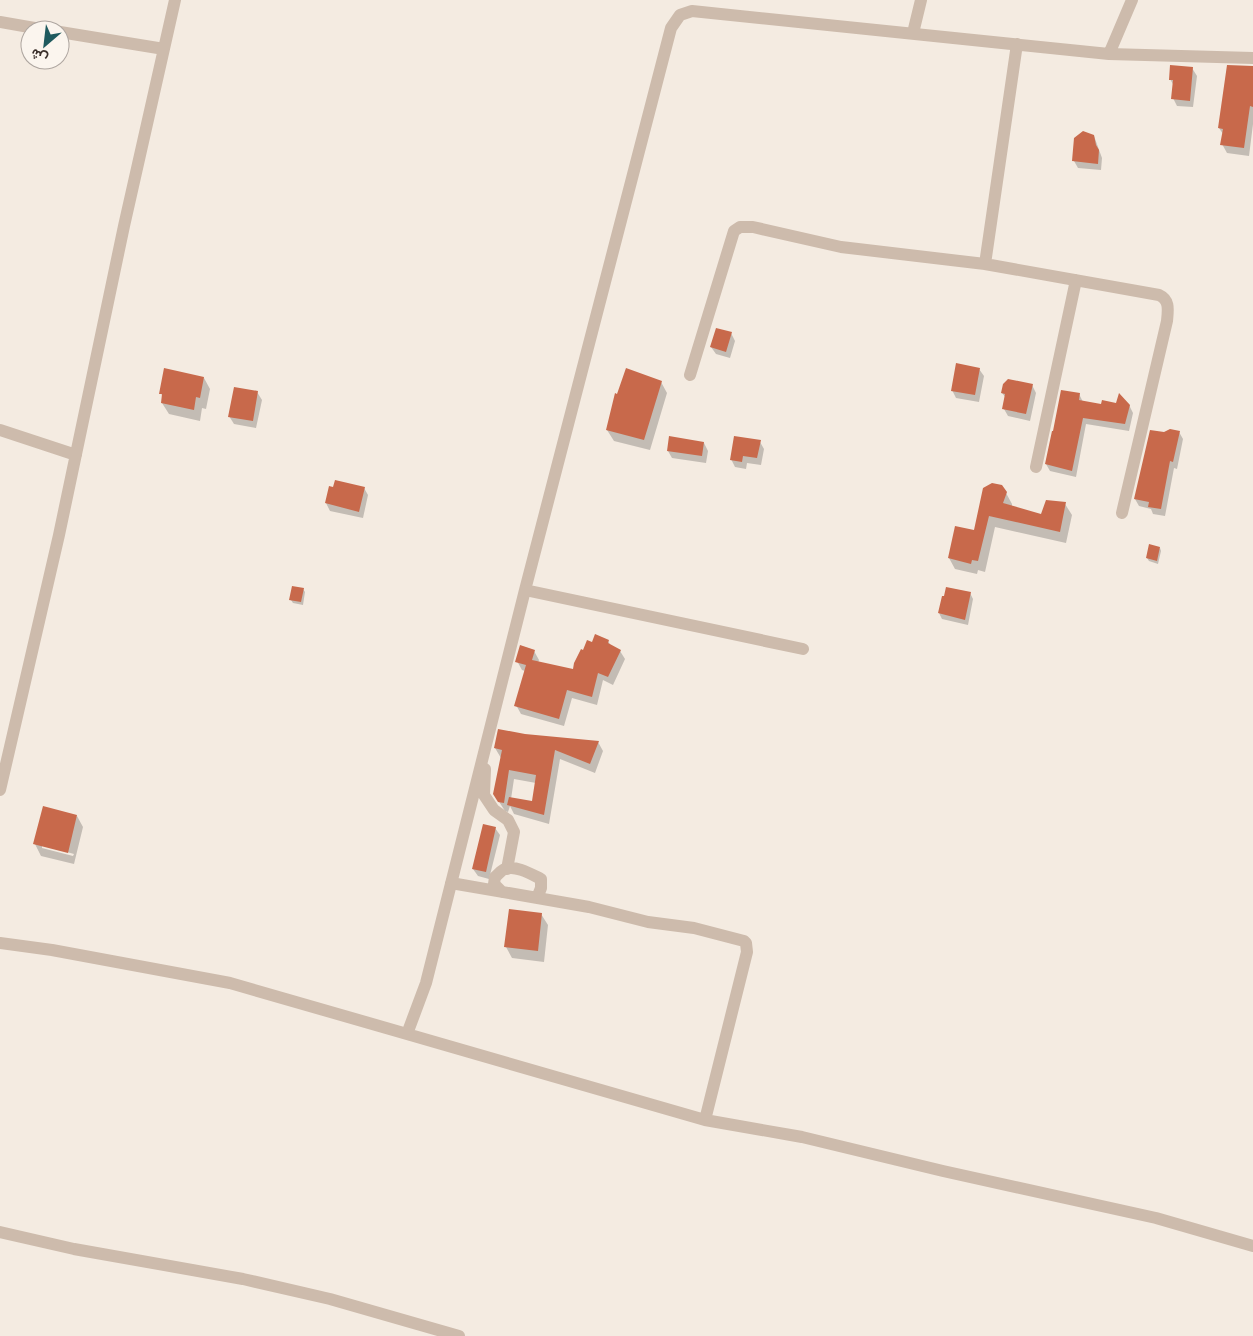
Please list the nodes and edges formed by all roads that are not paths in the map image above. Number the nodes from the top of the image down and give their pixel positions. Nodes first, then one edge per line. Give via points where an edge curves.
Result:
1 (175, 0) edge
2 (921, 0) edge
3 (1132, 0) edge
4 (0, 22) edge
5 (20, 25) edge
6 (70, 34) edge
7 (913, 34) junction
8 (1017, 44) junction
9 (164, 49) junction
10 (1109, 54) junction
11 (1253, 58) edge
12 (985, 264) junction
13 (1076, 280) junction
14 (690, 375) dead end
15 (0, 430) edge
16 (76, 455) junction
17 (1036, 467) dead end
18 (1122, 513) dead end
19 (525, 590) junction
20 (802, 649) dead end
21 (483, 755) junction
22 (0, 790) edge
23 (507, 869) junction
24 (451, 883) junction
25 (502, 892) junction
26 (537, 898) junction
27 (0, 943) edge
28 (407, 1034) junction
29 (705, 1120) junction
30 (0, 1232) edge
31 (1253, 1246) edge
32 (459, 1336) edge

1 - 9 street
2 - 7 street
3 - 10 street
4 - 5 street
6 - 9 street
7 - 8 street
7 - 19 street via 692,11 680,15 672,28
8 - 10 street
8 - 12 street
9 - 16 street
10 - 11 street
12 - 13 street
12 - 14 street via 841,247 740,227 734,231
13 - 17 street
13 - 18 street via 1159,295 1168,302 1167,320
15 - 16 street
16 - 22 street
19 - 20 street
19 - 21 street
21 - 23 street via 484,795 494,810 508,820 514,832
21 - 24 street
23 - 25 street via 495,877 494,884
23 - 26 street via 530,873 540,879
24 - 25 street
24 - 28 street via 426,983
25 - 26 street
26 - 29 street via 648,922 694,928 746,943 747,952
27 - 28 street via 230,983
28 - 29 street
29 - 31 street via 802,1137 1156,1218
30 - 32 street via 74,1249 243,1279 330,1299

